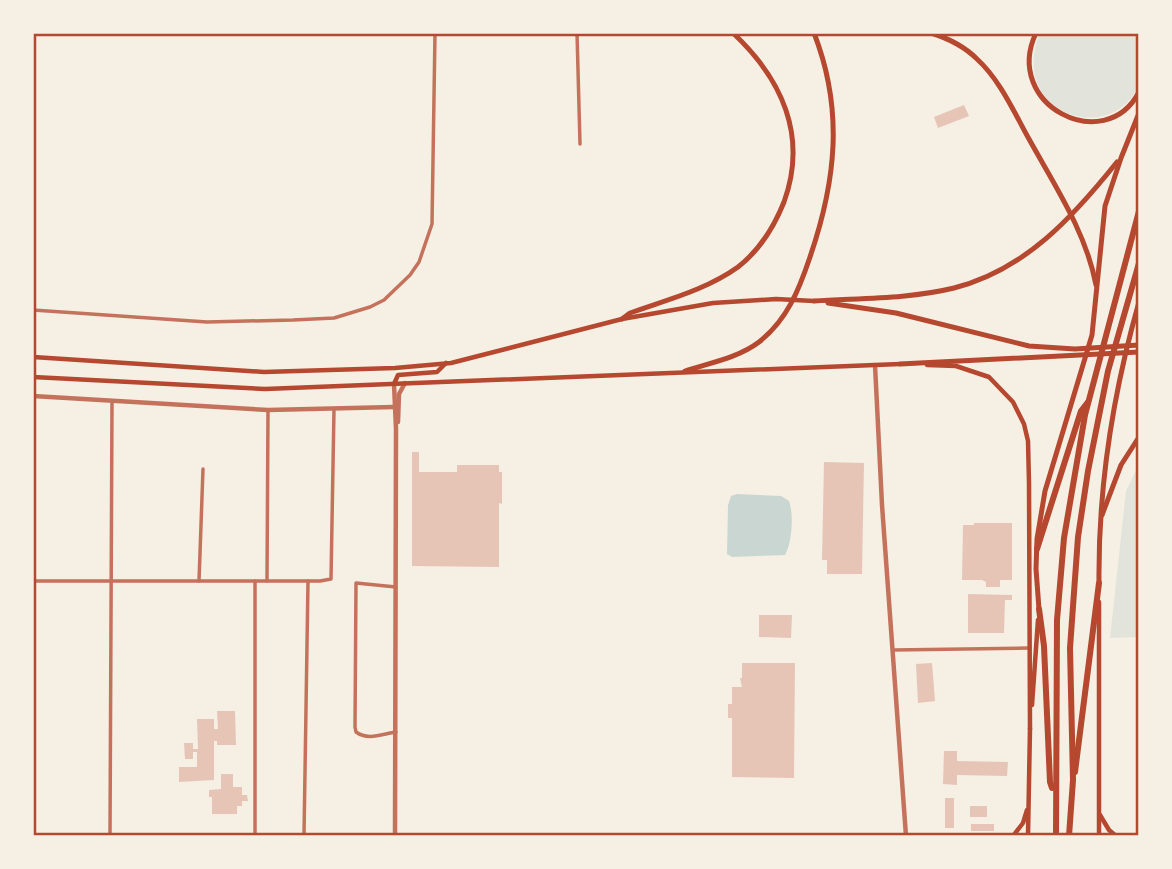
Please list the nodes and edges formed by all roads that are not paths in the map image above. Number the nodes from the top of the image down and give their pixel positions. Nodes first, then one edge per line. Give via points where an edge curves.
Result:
1 (435, 33) edge
2 (577, 33) edge
3 (733, 33) edge
4 (814, 33) edge
5 (930, 33) edge
6 (1036, 33) edge
7 (1139, 92) edge
8 (1139, 113) edge
9 (580, 144) dead end
10 (1121, 158) junction
11 (1139, 211) edge
12 (1139, 263) edge
13 (1097, 291) junction
14 (814, 301) junction
15 (1139, 302) edge
16 (33, 310) edge
17 (622, 319) junction
18 (1139, 345) edge
19 (1139, 352) edge
20 (33, 357) edge
21 (446, 363) junction
22 (900, 364) junction
23 (875, 365) junction
24 (685, 371) junction
25 (33, 377) edge
26 (405, 383) junction
27 (394, 384) junction
28 (33, 396) edge
29 (1089, 401) junction
30 (112, 402) junction
31 (394, 407) junction
32 (334, 409) junction
33 (268, 411) junction
34 (396, 429) junction
35 (1139, 437) edge
36 (203, 468) dead end
37 (1098, 528) junction
38 (1037, 549) junction
39 (33, 581) edge
40 (111, 581) junction
41 (199, 581) junction
42 (255, 581) junction
43 (267, 581) junction
44 (308, 581) junction
45 (1099, 583) junction
46 (396, 587) junction
47 (1039, 609) junction
48 (1029, 648) junction
49 (893, 650) junction
50 (1030, 729) junction
51 (396, 732) junction
52 (1073, 780) junction
53 (1055, 796) junction
54 (1029, 806) junction
55 (1099, 810) junction
56 (110, 836) edge
57 (255, 836) edge
58 (304, 836) edge
59 (395, 836) edge
60 (906, 836) edge
61 (1013, 836) edge
62 (1028, 836) edge
63 (1056, 836) edge
64 (1069, 836) edge
65 (1099, 836) edge
66 (1116, 836) edge

1 - 16 street via 432,224 419,262 384,300 334,318 236,322
2 - 9 street
3 - 17 main road via 762,64 788,114 793,168 780,213 764,240 739,266 706,285
4 - 24 main road via 831,99 833,165 825,212 799,288 784,316 759,342
5 - 13 main road via 968,51 990,74 1061,196 1091,262
6 - 7 main road via 1030,50 1030,75 1051,108 1078,120 1096,121 1122,112
8 - 10 main road
10 - 13 main road via 1105,206
10 - 14 main road via 1056,232 1000,270 952,288
11 - 29 highway
12 - 52 highway via 1108,371 1082,506 1070,648
13 - 38 main road via 1092,335 1047,481
14 - 17 main road via 713,303
14 - 18 main road via 896,313 1029,346
15 - 37 main road via 1115,404
17 - 21 main road
19 - 22 main road
20 - 21 main road via 264,372
21 - 27 main road via 437,372 398,375
22 - 23 main road
22 - 48 main road via 975,371 998,385 1020,414 1028,441
23 - 24 main road
23 - 49 street
24 - 26 main road
25 - 27 main road via 252,389
26 - 27 main road
26 - 34 street via 399,394
27 - 31 street
28 - 30 street
29 - 38 highway via 1081,411
29 - 53 highway via 1059,584
30 - 33 street
30 - 40 street
31 - 32 street
31 - 34 street
32 - 33 street
32 - 44 street via 331,579
33 - 43 street
34 - 46 street
35 - 37 main road via 1115,476
36 - 41 street
37 - 45 main road
38 - 47 main road
39 - 40 street
40 - 41 street
40 - 56 street
41 - 42 street
42 - 43 street
42 - 57 street
43 - 44 street
44 - 58 street
45 - 52 highway
45 - 55 main road
46 - 51 street
46 - 51 street via 358,582 356,587 355,730 369,737
47 - 50 main road
47 - 53 highway via 1050,782
48 - 49 street
48 - 50 main road
49 - 60 street
50 - 54 main road
51 - 59 street
52 - 64 highway
53 - 63 highway
54 - 61 main road
54 - 62 main road
55 - 65 main road
55 - 66 main road

